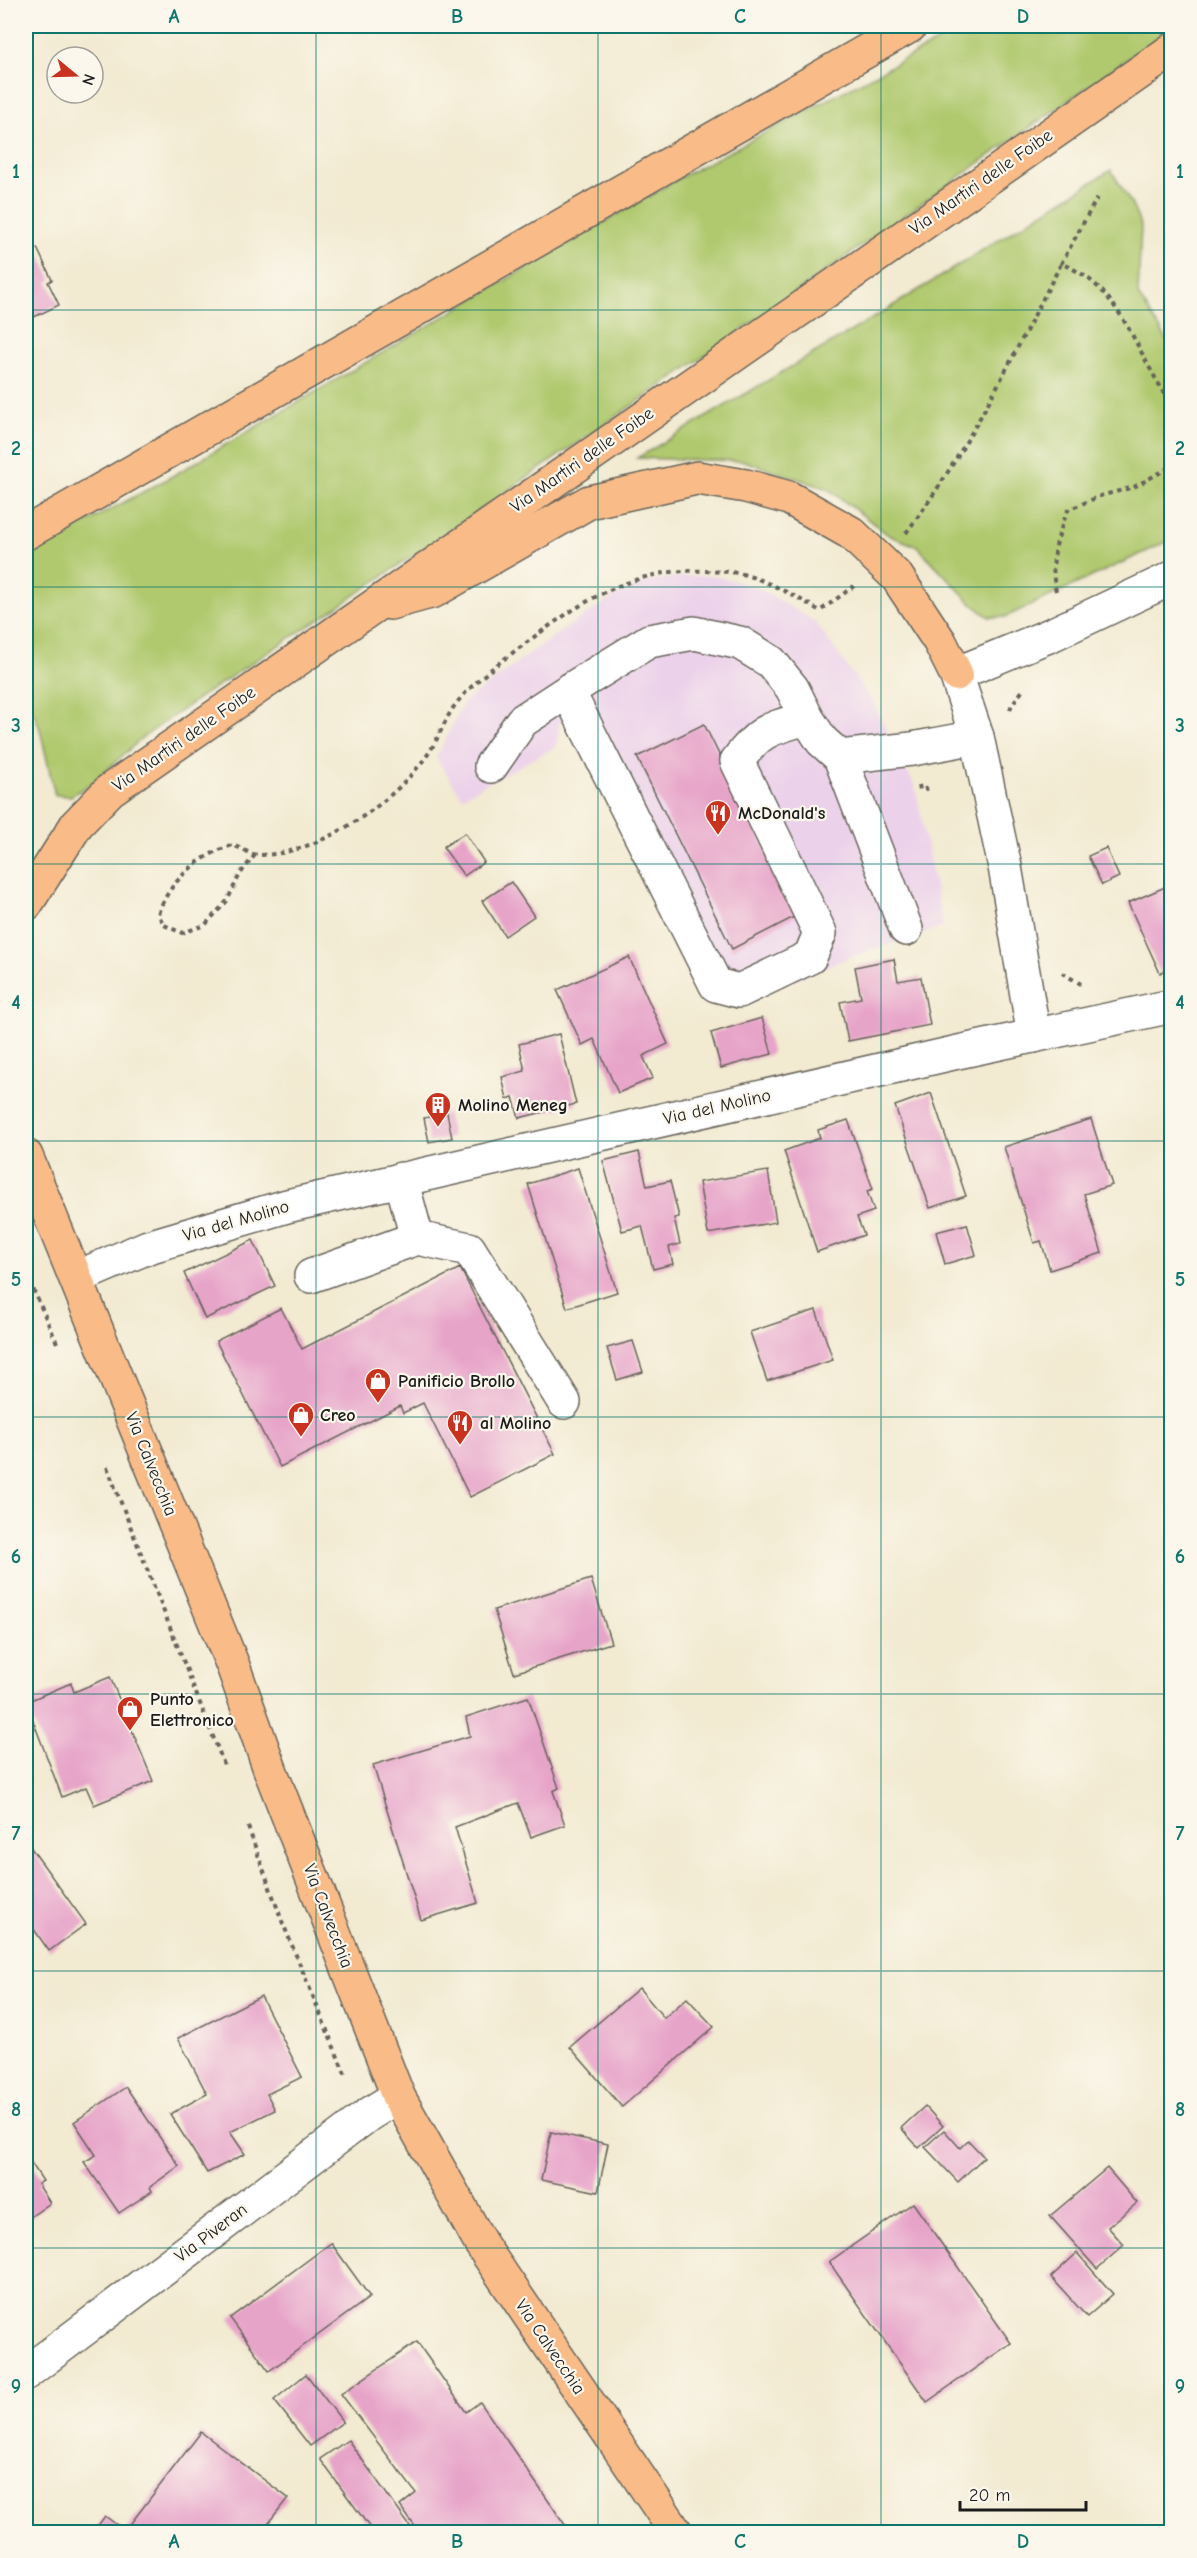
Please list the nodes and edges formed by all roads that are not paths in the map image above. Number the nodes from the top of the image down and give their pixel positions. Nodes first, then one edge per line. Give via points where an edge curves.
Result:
1 (910, 26) edge
2 (1172, 50) edge
3 (26, 533) edge
4 (1172, 578) edge
5 (368, 609) junction
6 (956, 674) junction
7 (568, 691) junction
8 (807, 717) junction
9 (978, 737) junction
10 (840, 757) junction
11 (491, 766) dead end
12 (26, 904) edge
13 (906, 929) dead end
14 (1172, 1006) edge
15 (1034, 1036) junction
16 (26, 1156) edge
17 (401, 1179) junction
18 (26, 1215) edge
19 (417, 1238) junction
20 (72, 1266) junction
21 (311, 1276) dead end
22 (564, 1402) dead end
23 (399, 2096) junction
24 (26, 2373) edge
25 (676, 2532) edge

1 - 3 main road
2 - 5 main road, Via Martiri delle Foibe
4 - 6 street
5 - 6 main road via 434,591 589,501 697,478 789,498 851,533 897,577
5 - 12 main road, Via Martiri delle Foibe via 110,790 77,824
6 - 9 street
7 - 8 street via 649,641 694,633 740,643 771,662 792,688
7 - 8 street via 716,985 739,991 810,957 820,933 737,761 765,730
7 - 11 street via 522,721
8 - 10 street via 822,741
9 - 10 street
9 - 15 street
10 - 13 street
14 - 15 street, Via del Molino
15 - 17 street, Via del Molino
16 - 20 main road, Via Calvecchia
17 - 19 street
17 - 20 street, Via del Molino via 287,1206
18 - 20 main road, Via Calvecchia
19 - 21 street
19 - 22 street via 469,1249
20 - 23 main road, Via Calvecchia
23 - 24 street, Via Piveran via 368,2115
23 - 25 main road, Via Calvecchia via 481,2244

